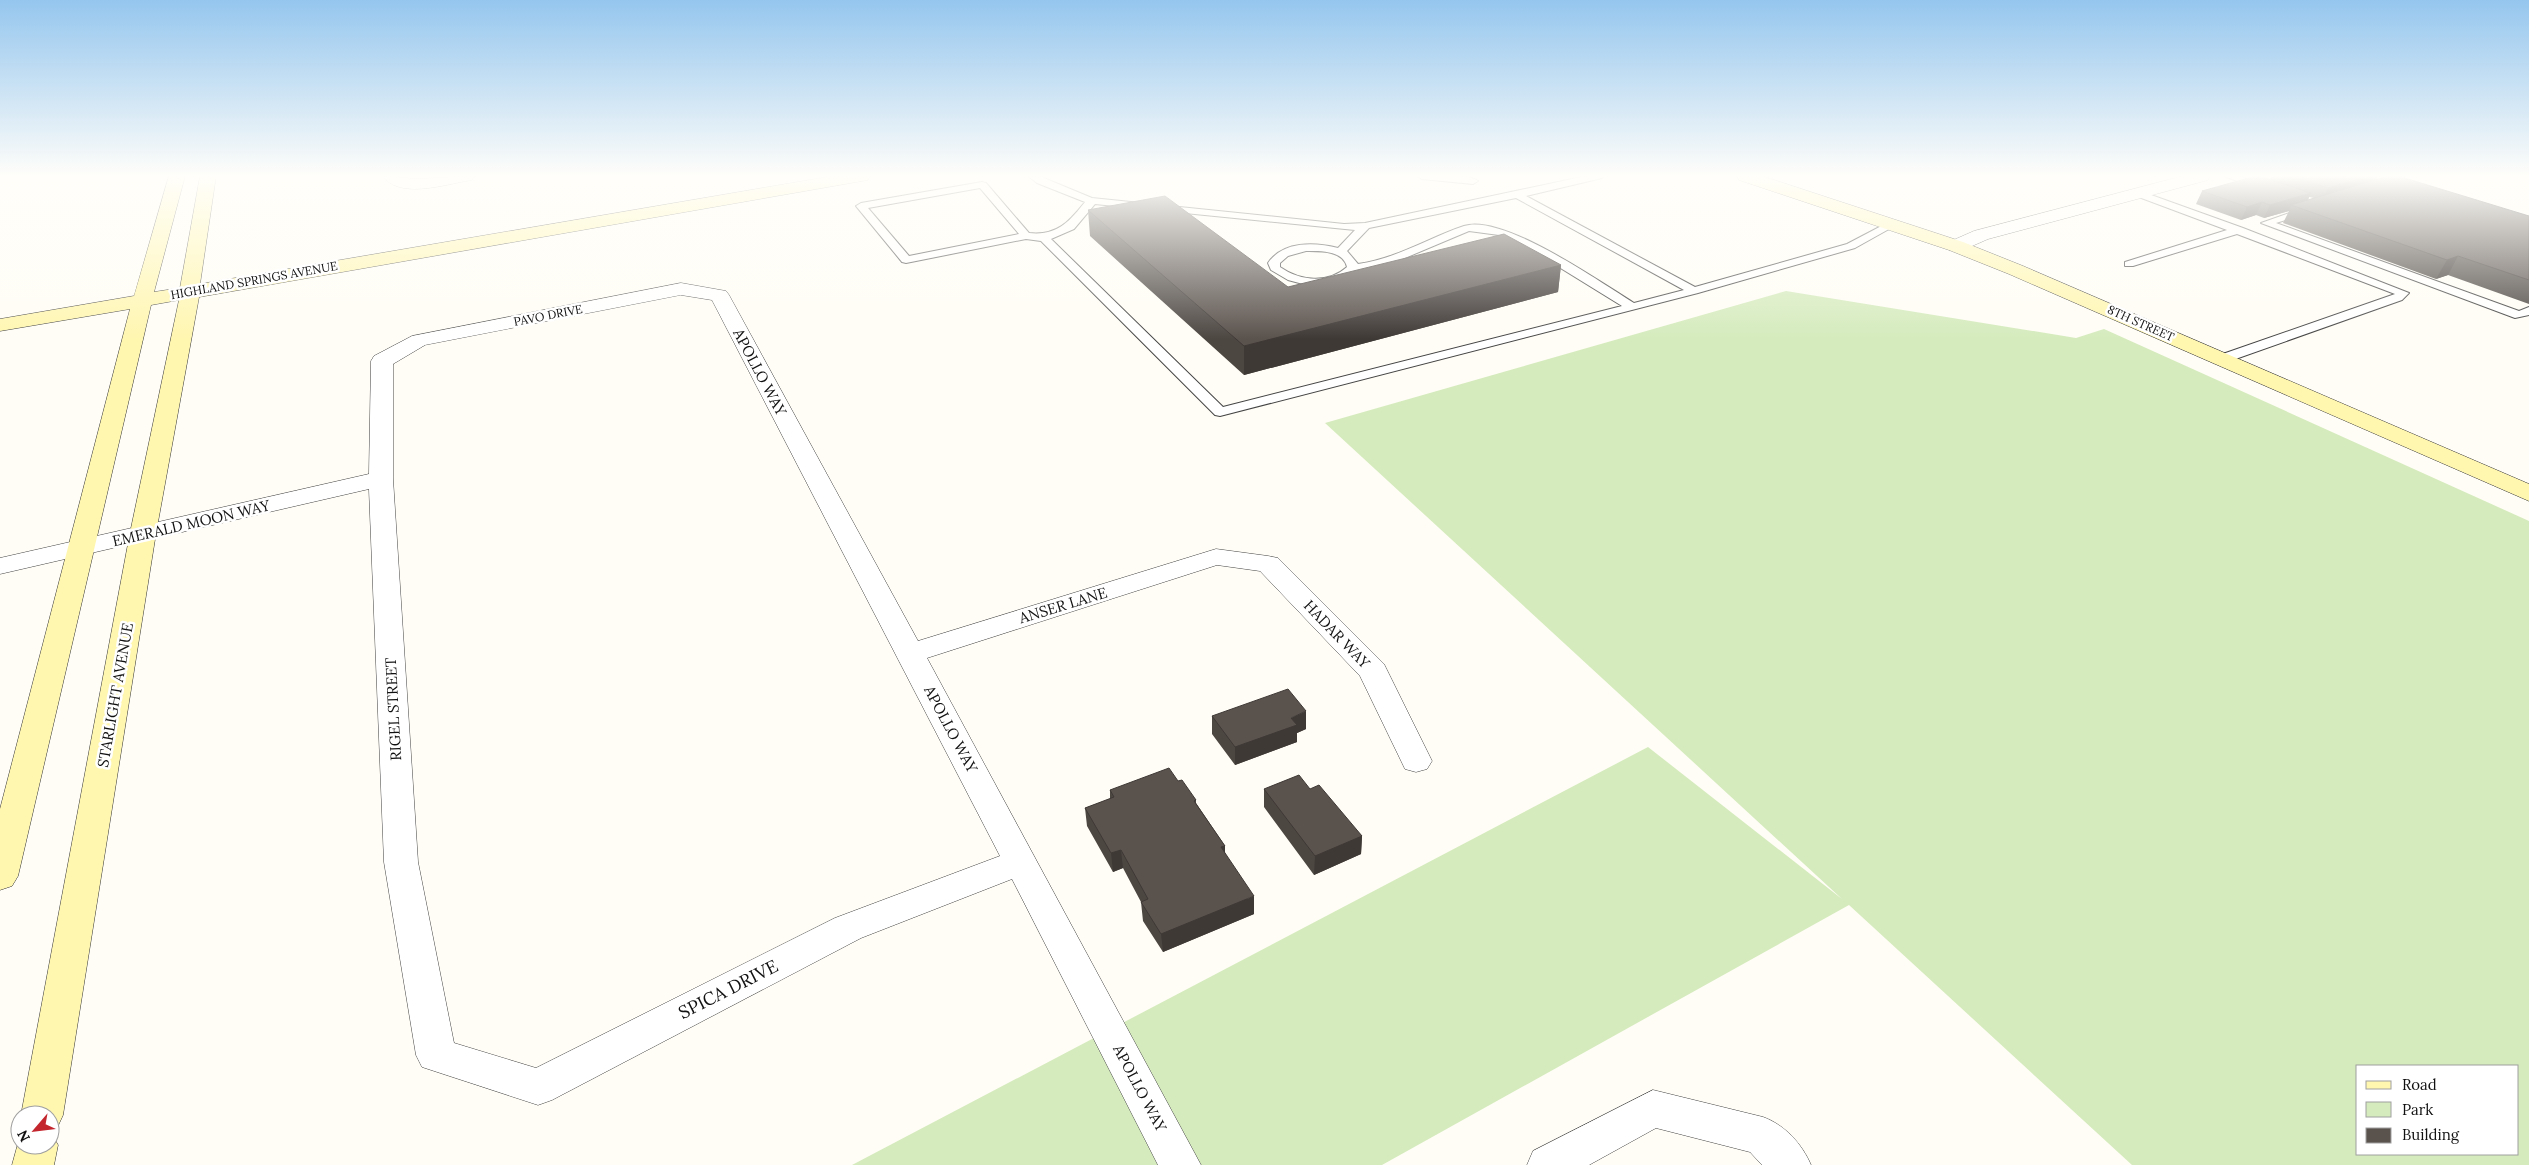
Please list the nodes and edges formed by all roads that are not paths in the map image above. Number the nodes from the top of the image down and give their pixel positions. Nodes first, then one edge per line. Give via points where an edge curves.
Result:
1 (162, 230) edge
2 (199, 230) edge
3 (480, 230) edge
4 (521, 230) edge
5 (881, 230) edge
6 (1021, 230) edge
7 (1062, 230) edge
8 (1276, 230) edge
9 (1331, 230) edge
10 (1361, 230) edge
11 (1462, 230) edge
12 (1488, 230) edge
13 (1581, 230) edge
14 (1881, 230) edge
15 (1911, 230) edge
16 (1999, 230) edge
17 (2238, 230) edge
18 (2240, 230) edge
19 (2286, 230) edge
20 (1026, 236) junction
21 (1310, 236) junction
22 (1044, 238) junction
23 (1956, 246) junction
24 (1340, 252) junction
25 (2129, 264) dead end
26 (1353, 268) junction
27 (190, 283) junction
28 (145, 290) junction
29 (1694, 291) junction
30 (719, 295) joint
31 (0, 307) edge
32 (1634, 307) junction
33 (2529, 311) edge
34 (0, 325) edge
35 (2222, 359) junction
36 (382, 361) joint
37 (381, 479) junction
38 (2529, 493) edge
39 (143, 533) junction
40 (81, 548) junction
41 (1216, 557) joint
42 (0, 566) edge
43 (911, 653) junction
44 (1416, 761) dead end
45 (1021, 862) junction
46 (0, 876) edge
47 (436, 1055) joint
48 (44, 1105) edge
49 (1777, 1150) edge
50 (1180, 1165) edge
51 (1548, 1165) edge

1 - 28 street
2 - 27 street, STARLIGHT AVENUE
3 - 27 street, HIGHLAND SPRINGS AVENUE
4 - 27 street, HIGHLAND SPRINGS AVENUE
5 - 20 lane via 906,260
6 - 20 lane
7 - 22 lane
8 - 21 lane
9 - 21 lane
10 - 24 lane
11 - 26 lane via 1382,264
12 - 32 lane via 1524,241
13 - 29 lane
14 - 29 lane via 1851,246
15 - 23 street, 8TH STREET
16 - 23 street
17 - 25 lane
18 - 35 lane via 2403,292 2398,297
19 - 33 lane via 2519,314
20 - 22 lane
21 - 24 lane
21 - 26 lane via 1277,258 1275,268 1290,278 1316,281 1340,277
22 - 32 lane via 1220,412
23 - 35 street, 8TH STREET
24 - 26 lane via 1349,257
27 - 28 street, HIGHLAND SPRINGS AVENUE
27 - 39 street, STARLIGHT AVENUE
28 - 31 street, HIGHLAND SPRINGS AVENUE
28 - 34 street, HIGHLAND SPRINGS AVENUE
28 - 40 street
29 - 32 lane
30 - 36 street, PAVO DRIVE via 681,289 418,340
30 - 43 street, APOLLO WAY
35 - 38 street, 8TH STREET
36 - 37 street, RIGEL STREET
37 - 39 street, EMERALD MOON WAY
37 - 47 street, RIGEL STREET via 401,862
39 - 40 street, EMERALD MOON WAY
39 - 48 street, STARLIGHT AVENUE
40 - 42 street, EMERALD MOON WAY
40 - 46 street
41 - 43 street, ANSER LANE
41 - 44 street, HADAR WAY via 1268,564 1373,672
43 - 45 street, APOLLO WAY
45 - 47 street, SPICA DRIVE via 848,928 538,1087
45 - 50 street, APOLLO WAY
49 - 51 street via 1653,1109

